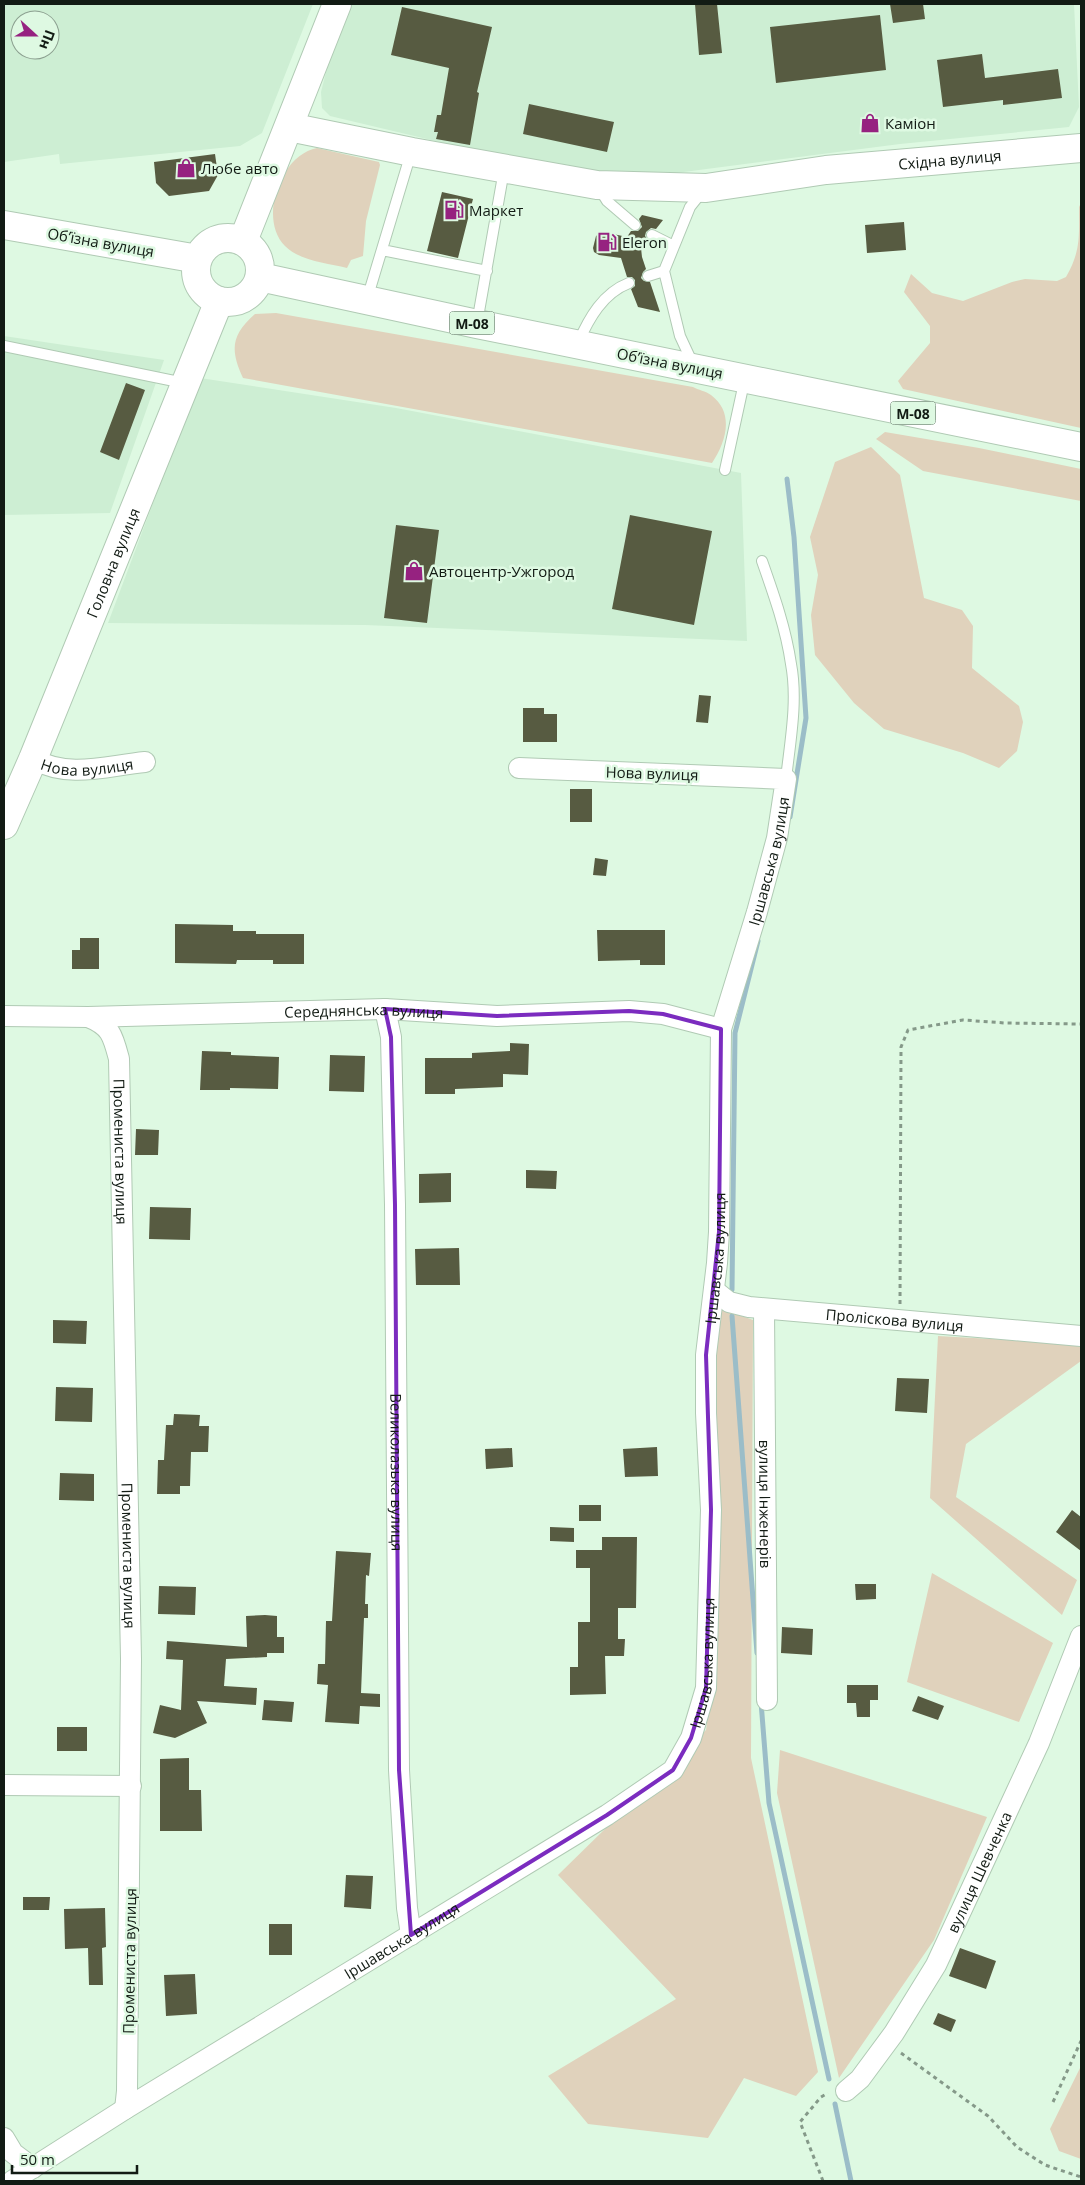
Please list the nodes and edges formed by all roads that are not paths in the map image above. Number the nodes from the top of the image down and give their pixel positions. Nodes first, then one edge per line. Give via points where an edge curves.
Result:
1 (337, 4) edge
2 (289, 127) junction
3 (1081, 148) edge
4 (412, 152) junction
5 (504, 169) junction
6 (597, 185) junction
7 (706, 188) junction
8 (4, 225) edge
9 (635, 225) dead end
10 (652, 235) dead end
11 (242, 241) junction
12 (674, 246) junction
13 (382, 250) junction
14 (198, 258) junction
15 (487, 271) junction
16 (664, 271) junction
17 (648, 276) dead end
18 (260, 277) junction
19 (629, 283) dead end
20 (219, 300) junction
21 (366, 301) junction
22 (477, 324) junction
23 (577, 344) junction
24 (4, 346) edge
25 (694, 368) junction
26 (745, 378) junction
27 (186, 384) junction
28 (1081, 448) edge
29 (725, 470) dead end
30 (762, 561) dead end
31 (33, 758) junction
32 (145, 762) dead end
33 (519, 768) dead end
34 (786, 779) junction
35 (4, 826) edge
36 (385, 1010) junction
37 (4, 1016) edge
38 (88, 1017) junction
39 (721, 1029) junction
40 (714, 1290) junction
41 (764, 1309) junction
42 (1081, 1336) edge
43 (1081, 1636) edge
44 (767, 1700) dead end
45 (4, 1785) edge
46 (131, 1786) junction
47 (411, 1935) junction
48 (846, 2091) road end
49 (125, 2109) junction
50 (4, 2138) edge
51 (33, 2168) junction
52 (12, 2181) edge

1 - 2 main road
2 - 4 main road
2 - 11 main road
3 - 7 main road, Східна вулиця via 817,171
4 - 5 main road
4 - 13 lane
5 - 6 main road
5 - 15 lane
6 - 7 main road
6 - 9 lane via 607,201
7 - 12 lane via 690,206
8 - 14 main road, Обʼїзна вулиця
10 - 12 lane
11 - 14 main road via 222,238 203,249
11 - 18 main road via 258,256
12 - 16 lane
13 - 15 lane
13 - 21 lane
14 - 20 main road via 198,279 206,292
15 - 22 lane
16 - 17 lane
16 - 25 lane via 680,336
18 - 20 main road via 249,294 235,301
18 - 21 main road, Обʼїзна вулиця / М-08
19 - 23 lane via 615,289 589,319
20 - 27 main road, Головна вулиця
21 - 22 main road, Обʼїзна вулиця / М-08
22 - 23 main road, Обʼїзна вулиця / М-08
23 - 25 main road, Обʼїзна вулиця / М-08
24 - 27 lane
25 - 26 main road, Обʼїзна вулиця / М-08
26 - 28 main road, Обʼїзна вулиця / М-08
26 - 29 lane
27 - 31 main road, Головна вулиця
30 - 34 lane via 780,614 792,666 793,700
31 - 32 street, Нова вулиця via 47,766 78,771
31 - 35 main road, Головна вулиця
33 - 34 street, Нова вулиця
34 - 39 street, Іршавська вулиця via 777,838
36 - 38 street, Середнянська вулиця
36 - 39 street, Середнянська вулиця via 497,1016 628,1012 663,1014
36 - 47 street, Великолазька вулиця via 391,1037 395,1206 399,1770
37 - 38 street, Середнянська вулиця
38 - 46 street, Промениста вулиця via 107,1028 119,1059 130,1521
39 - 40 street, Іршавська вулиця via 719,1232
40 - 41 street, Проліскова вулиця via 738,1306
40 - 47 street, Іршавська вулиця via 706,1355 711,1510 706,1688 691,1738 673,1770 608,1815
41 - 42 street, Проліскова вулиця
41 - 44 street, вулиця Інженерів
43 - 48 street, вулиця Шевченка via 1039,1743 936,1965 887,2043 860,2079
45 - 46 street
46 - 49 street, Промениста вулиця via 128,2091
47 - 49 street, Іршавська вулиця
49 - 51 street, Іршавська вулиця
50 - 51 street via 13,2153
51 - 52 street, Іршавська вулиця

